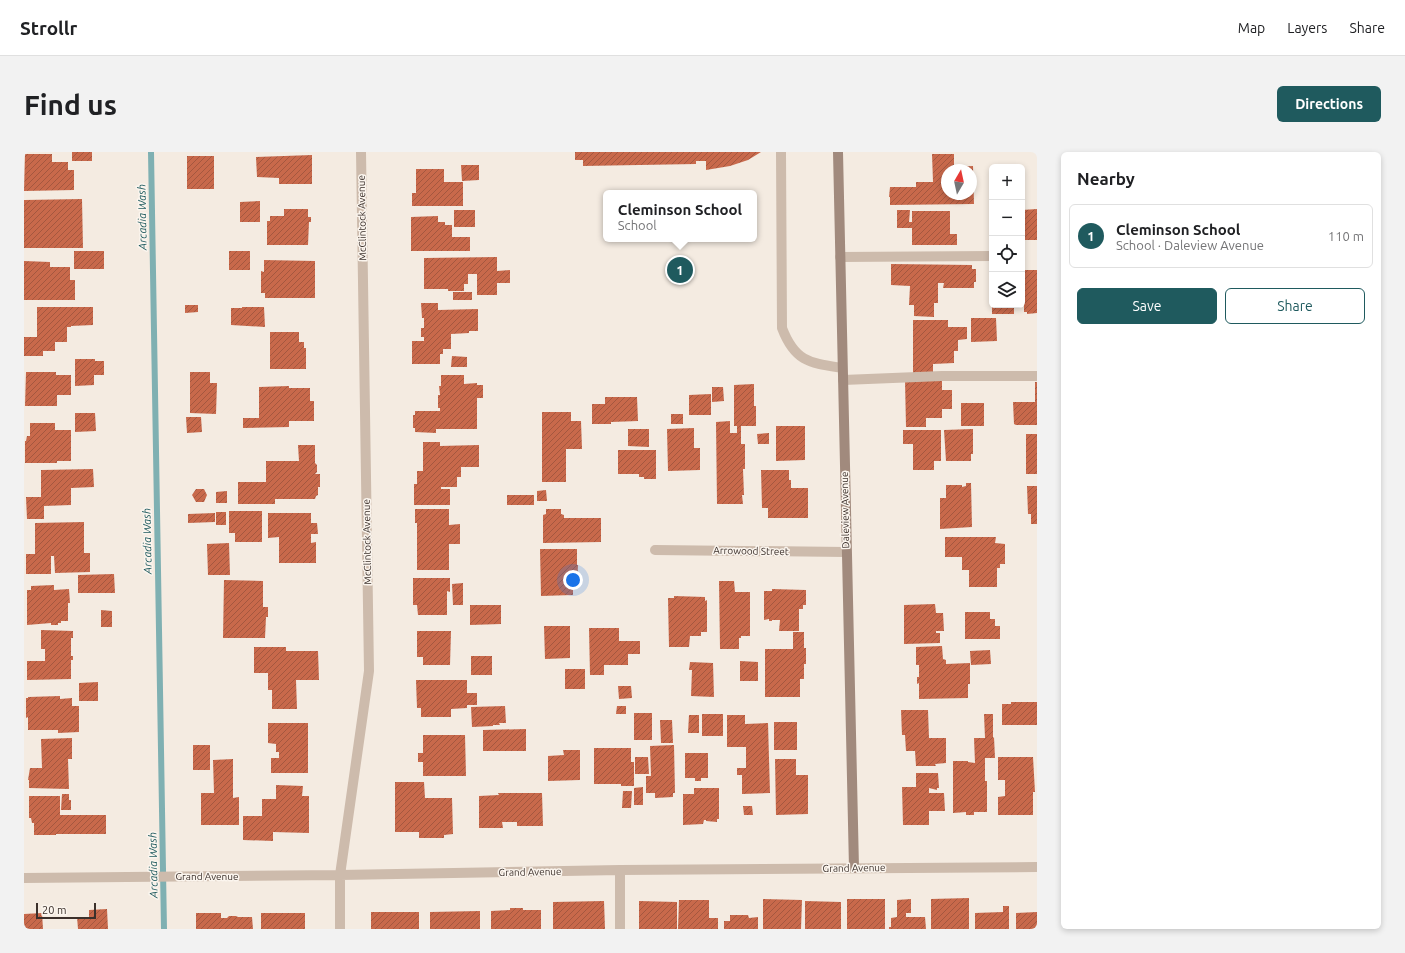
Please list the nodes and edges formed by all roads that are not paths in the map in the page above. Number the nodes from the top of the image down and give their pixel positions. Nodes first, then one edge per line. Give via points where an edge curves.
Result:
1 (361, 152) edge
2 (781, 152) edge
3 (838, 152) edge
4 (989, 256) edge
5 (840, 257) junction
6 (842, 368) junction
7 (1037, 376) edge
8 (843, 380) junction
9 (655, 550) dead end
10 (846, 552) junction
11 (1037, 867) edge
12 (854, 868) junction
13 (620, 870) junction
14 (340, 875) junction
15 (24, 878) edge
16 (340, 929) edge
17 (620, 929) edge

1 - 14 street, McClintock Avenue via 369,671
2 - 6 street via 782,328 788,343 803,359
3 - 5 street, Daleview Avenue
4 - 5 street
5 - 6 street, Daleview Avenue
6 - 8 street, Daleview Avenue
7 - 8 street
8 - 10 street, Daleview Avenue
9 - 10 street, Arrowood Street
10 - 12 street, Daleview Avenue
11 - 12 street, Grand Avenue
12 - 13 street, Grand Avenue
13 - 14 street, Grand Avenue
13 - 17 street
14 - 15 street, Grand Avenue
14 - 16 street, McClintock Avenue

